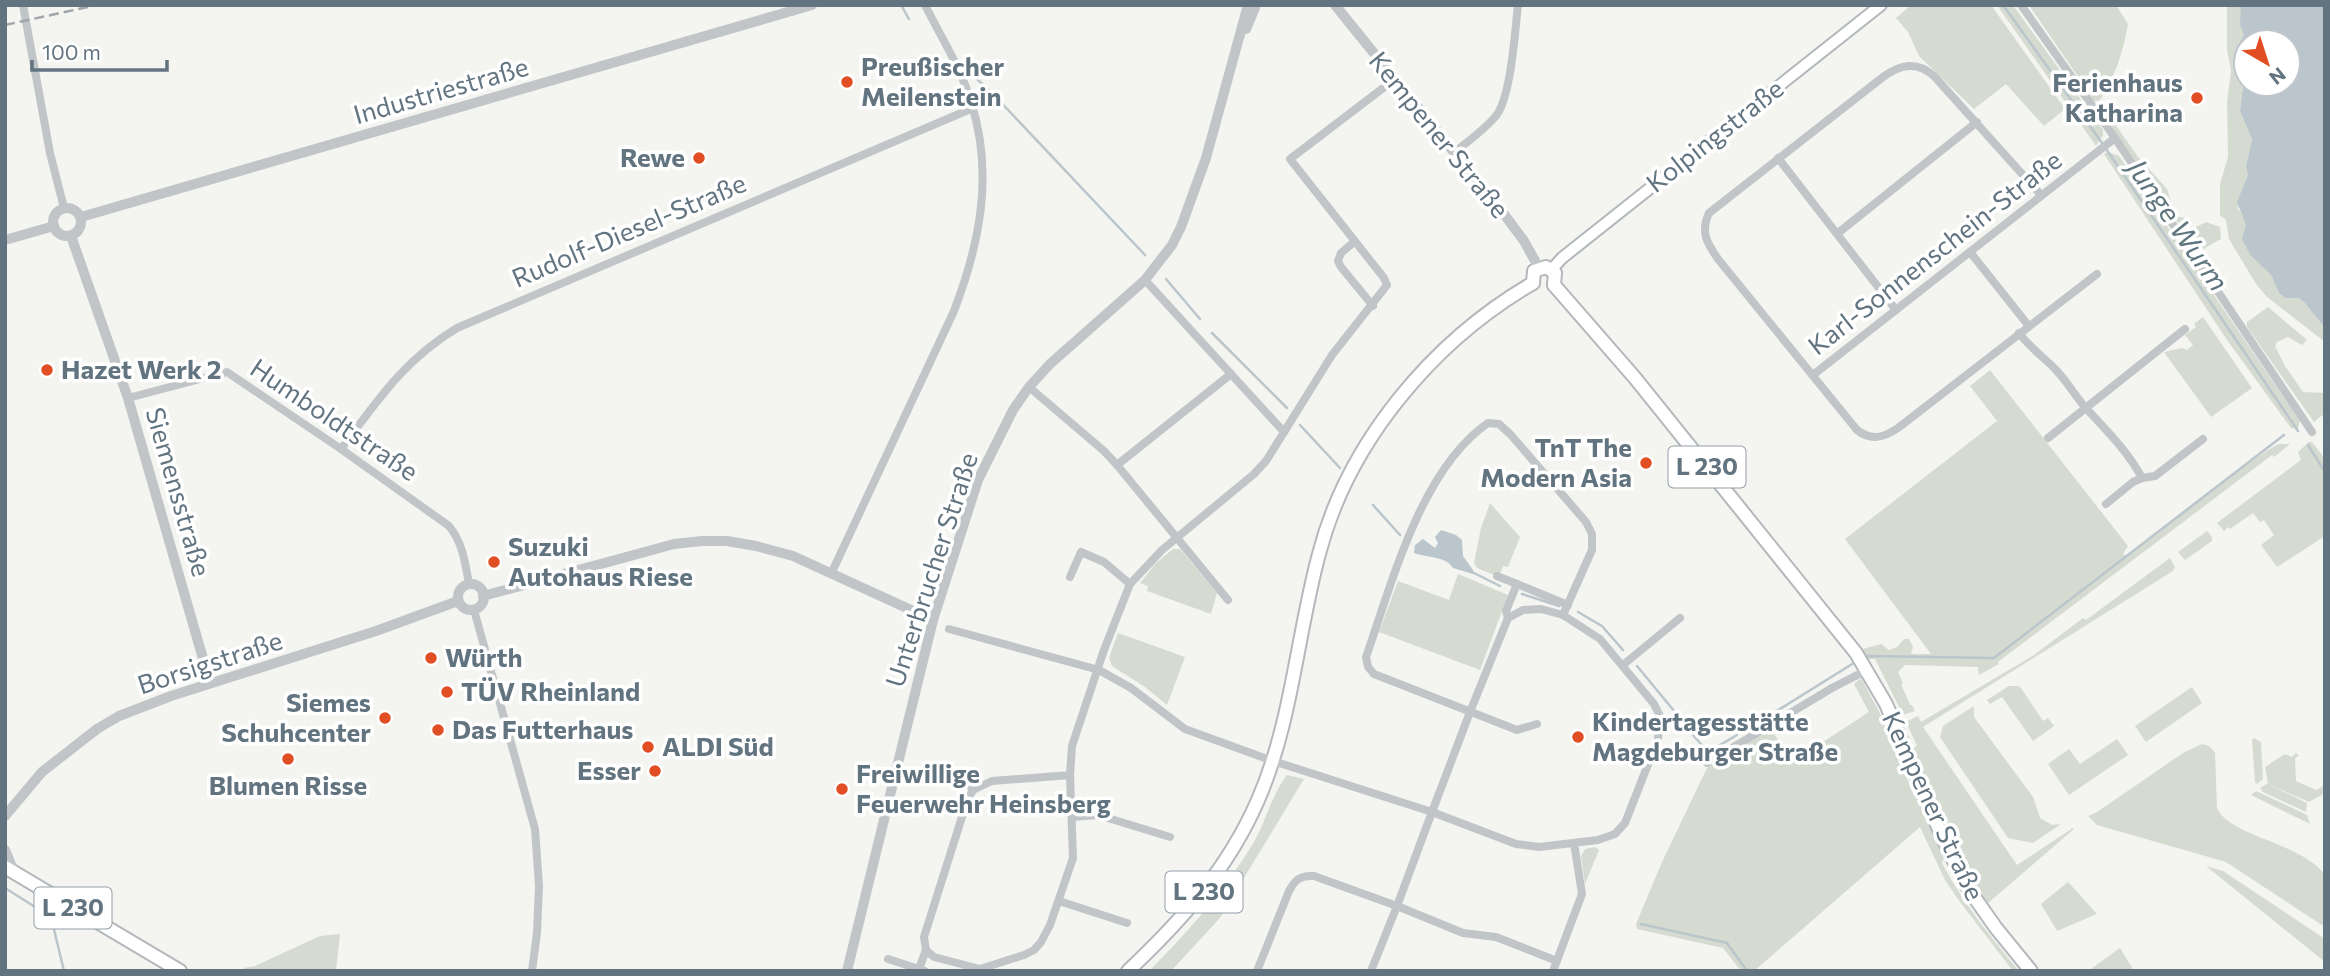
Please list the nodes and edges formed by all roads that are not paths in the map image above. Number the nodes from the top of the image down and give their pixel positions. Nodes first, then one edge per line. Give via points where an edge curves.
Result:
1 (23, 5) edge
2 (812, 5) edge
3 (925, 5) edge
4 (1248, 5) edge
5 (1256, 5) edge
6 (1335, 5) edge
7 (1518, 5) edge
8 (1881, 5) edge
9 (2021, 5) edge
10 (1238, 46) junction
11 (1395, 79) junction
12 (973, 108) junction
13 (1977, 122) junction
14 (2115, 138) junction
15 (1454, 153) junction
16 (1777, 158) junction
17 (2041, 195) junction
18 (64, 208) junction
19 (81, 218) junction
20 (54, 226) junction
21 (1838, 233) junction
22 (71, 236) junction
23 (5, 240) edge
24 (1354, 242) junction
25 (1970, 252) junction
26 (1546, 269) junction
27 (2097, 274) dead end
28 (1145, 280) junction
29 (1533, 283) junction
30 (1554, 285) junction
31 (1373, 306) junction
32 (1896, 310) junction
33 (2028, 325) junction
34 (2185, 329) dead end
35 (2019, 333) junction
36 (1231, 374) junction
37 (1813, 375) junction
38 (1029, 387) junction
39 (128, 398) junction
40 (2086, 408) junction
41 (1284, 432) junction
42 (2312, 432) dead end
43 (2048, 438) dead end
44 (2203, 439) dead end
45 (341, 449) junction
46 (1117, 465) junction
47 (2142, 478) junction
48 (2106, 504) dead end
49 (1177, 538) junction
50 (831, 574) junction
51 (1497, 576) dead end
52 (1070, 577) dead end
53 (469, 584) junction
54 (1130, 584) junction
55 (1517, 584) junction
56 (484, 596) junction
57 (1228, 600) dead end
58 (458, 601) junction
59 (1568, 605) junction
60 (474, 610) junction
61 (1563, 615) junction
62 (1508, 618) junction
63 (1680, 618) dead end
64 (933, 620) junction
65 (949, 629) dead end
66 (1622, 665) junction
67 (1099, 670) junction
68 (1868, 672) junction
69 (210, 683) junction
70 (1470, 712) junction
71 (1537, 724) dead end
72 (1273, 761) junction
73 (1707, 764) dead end
74 (934, 767) dead end
75 (1070, 775) junction
76 (973, 790) junction
77 (1432, 812) junction
78 (6, 816) edge
79 (1073, 817) junction
80 (1170, 837) dead end
81 (1574, 844) junction
82 (5, 850) edge
83 (10, 869) edge
84 (1059, 901) junction
85 (1397, 906) junction
86 (1127, 923) dead end
87 (926, 950) junction
88 (888, 959) dead end
89 (1557, 961) junction
90 (922, 970) edge
91 (979, 970) edge
92 (180, 971) edge
93 (532, 971) edge
94 (847, 971) edge
95 (1128, 971) edge
96 (1257, 971) edge
97 (1371, 971) edge
98 (1553, 971) edge
99 (2031, 971) edge

1 - 18 street via 48,147
2 - 19 street, Industriestraße
3 - 12 street
4 - 10 street, Unterbrucher Straße
5 - 10 street
6 - 11 street, Kempener Straße
7 - 15 street via 1502,108
8 - 26 main road, Kolpingstraße
9 - 14 street
10 - 28 street, Unterbrucher Straße via 1181,227
11 - 15 street, Kempener Straße
11 - 24 street via 1290,159
12 - 45 street, Rudolf-Diesel-Straße via 457,328 417,355 393,380
12 - 50 street via 982,163 976,247 943,335
13 - 16 street via 1926,69 1901,66
13 - 17 street
13 - 21 street
14 - 17 street, Karl-Sonnenschein-Straße
14 - 42 street
15 - 26 street, Kempener Straße
16 - 21 street
16 - 37 street via 1709,213 1704,236
17 - 25 street, Karl-Sonnenschein-Straße
18 - 19 street via 71,208
18 - 20 street via 53,218
19 - 22 street via 82,225
20 - 22 street via 57,232
20 - 23 street
21 - 32 street
22 - 39 street, Siemensstraße
24 - 31 street via 1387,285
24 - 31 street via 1338,261
25 - 32 street, Karl-Sonnenschein-Straße
25 - 33 street
26 - 29 main road via 1533,274
26 - 30 main road via 1556,278
27 - 33 street
28 - 36 street
28 - 38 street, Unterbrucher Straße
29 - 30 main road via 1543,290
29 - 72 main road, L 230 via 1475,324 1411,384 1343,485 1319,553
30 - 68 main road, Kempener Straße / L 230 via 1635,378
31 - 41 street via 1332,355
32 - 37 street, Karl-Sonnenschein-Straße
33 - 35 street
34 - 40 street
35 - 37 street via 1898,428 1875,438 1857,429
35 - 40 street
36 - 41 street
36 - 46 street
38 - 46 street
38 - 64 street, Unterbrucher Straße via 978,480
39 - 45 street, Humboldtstraße via 227,372
39 - 69 street, Siemensstraße
40 - 43 street
40 - 47 street
41 - 49 street via 1254,474
44 - 47 street via 2155,476
45 - 53 street, Humboldtstraße via 449,526 462,548
46 - 49 street
47 - 48 street
49 - 54 street
49 - 57 street
50 - 56 street via 793,556 756,546 702,541 641,552
50 - 64 street
51 - 55 street
52 - 54 street via 1081,552 1104,562
53 - 56 street
53 - 58 street via 460,590
54 - 67 street
55 - 59 street
55 - 62 street via 1506,611
56 - 60 street
58 - 60 street
58 - 69 street, Borsigstraße
59 - 61 street
59 - 70 street via 1592,550 1592,534 1511,435 1499,424 1488,423 1476,431 1426,498 1410,530 1366,657 1374,674
60 - 93 street via 535,829 539,886
61 - 62 street via 1541,609 1523,610
61 - 66 street via 1600,639
62 - 70 street
63 - 66 street
64 - 94 street, Unterbrucher Straße
65 - 67 street
66 - 81 street via 1660,716 1658,739 1625,823 1615,834
67 - 72 street via 1185,729
67 - 75 street via 1072,746
68 - 73 street via 1832,688
68 - 99 main road, Kempener Straße / L 230 via 1965,884
69 - 78 street, Borsigstraße via 141,706 97,729 42,772
70 - 71 street via 1517,730
70 - 77 street
72 - 77 street
72 - 95 main road, L 230 via 1244,832 1209,886
74 - 76 street via 961,775
75 - 76 street via 992,781
75 - 79 street
76 - 87 street via 925,937
77 - 81 street via 1516,844
77 - 85 street
79 - 80 street via 1098,815
79 - 84 street via 1073,858
81 - 89 street via 1582,894
82 - 83 street
83 - 92 main road, L 230
84 - 86 street
84 - 91 street via 1034,950
85 - 89 street via 1463,933 1496,937
85 - 96 street via 1304,876 1294,881 1289,891
85 - 97 street
87 - 90 street
87 - 91 street via 934,957
88 - 90 street
89 - 98 street

